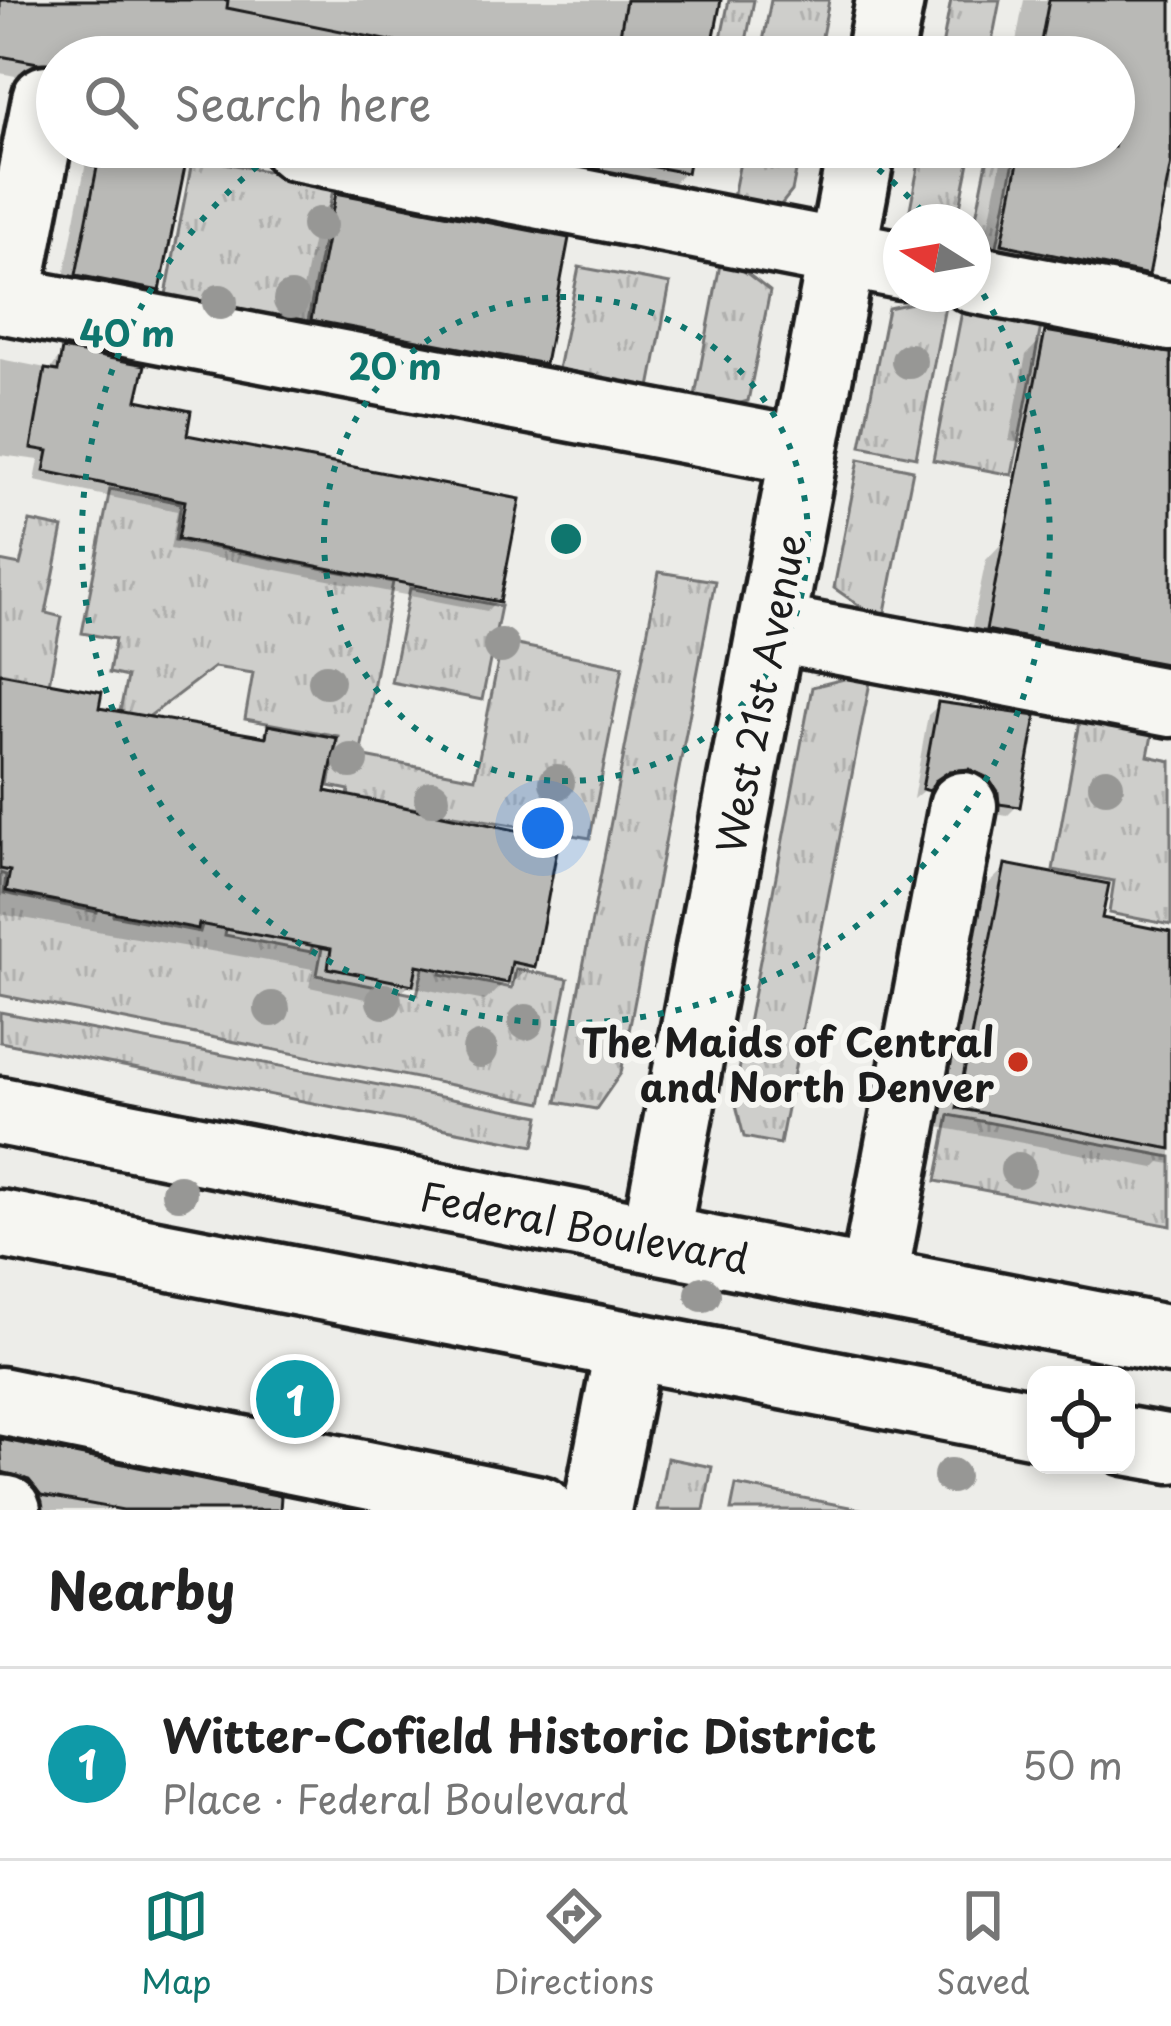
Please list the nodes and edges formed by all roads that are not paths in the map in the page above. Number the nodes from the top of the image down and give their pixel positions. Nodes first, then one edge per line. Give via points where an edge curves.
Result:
1 (890, 0) edge
2 (883, 36) edge
3 (34, 96) edge
4 (404, 168) edge
5 (864, 168) edge
6 (871, 259) edge
7 (991, 282) edge
8 (4, 299) edge
9 (1171, 316) edge
10 (804, 452) junction
11 (771, 628) junction
12 (1171, 703) edge
13 (963, 806) dead end
14 (0, 1111) edge
15 (0, 1224) edge
16 (655, 1239) junction
17 (873, 1282) junction
18 (1171, 1340) edge
19 (629, 1346) junction
20 (0, 1401) edge
21 (1027, 1422) edge
22 (1135, 1443) edge
23 (1171, 1450) edge
24 (465, 1503) edge
25 (540, 1510) edge
26 (597, 1510) edge

1 - 2 main road
3 - 8 main road
4 - 6 main road
5 - 6 main road, West 21st Avenue
6 - 10 main road, West 21st Avenue
7 - 9 main road
8 - 10 main road
10 - 11 main road, West 21st Avenue
11 - 12 main road
11 - 16 main road, West 21st Avenue
13 - 17 main road
14 - 16 main road, Federal Boulevard
15 - 19 main road
16 - 17 main road, Federal Boulevard
17 - 18 main road, Federal Boulevard
19 - 21 main road
19 - 26 main road
20 - 24 main road
22 - 23 main road
24 - 25 main road

